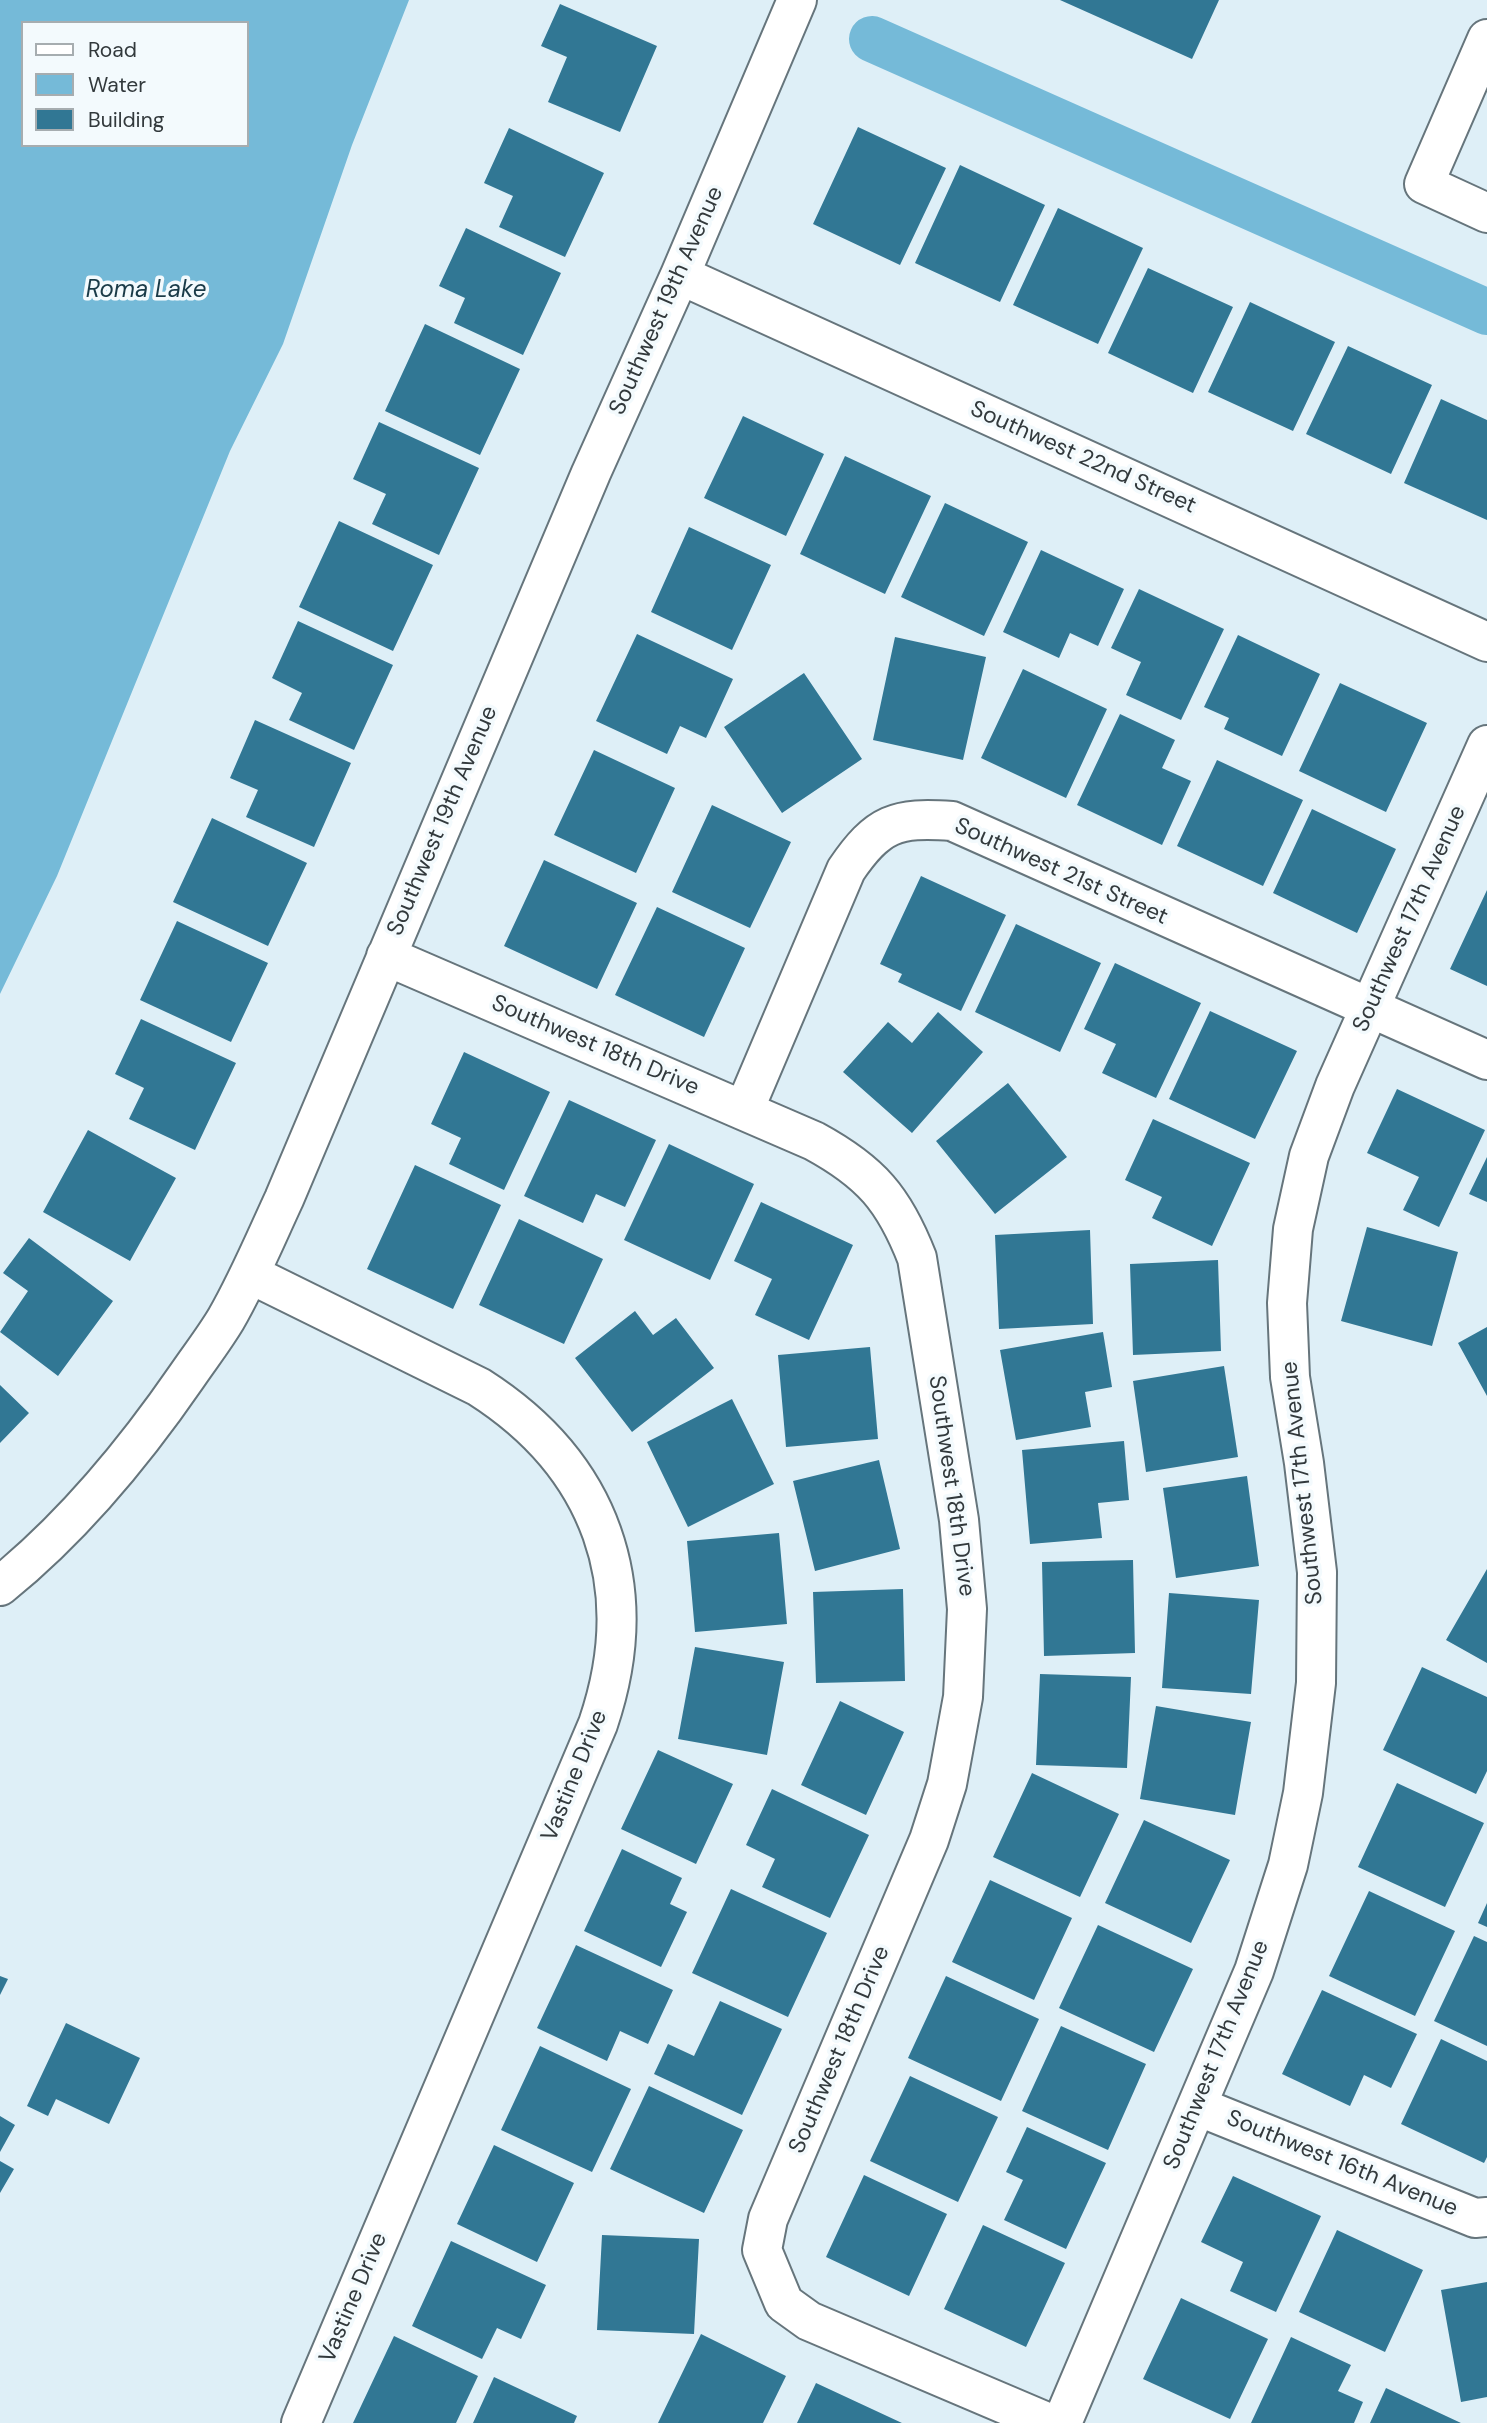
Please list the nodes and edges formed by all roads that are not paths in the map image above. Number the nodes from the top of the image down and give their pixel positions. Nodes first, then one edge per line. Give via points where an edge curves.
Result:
1 (797, 0) edge
2 (1487, 39) edge
3 (1487, 213) edge
4 (680, 275) junction
5 (1487, 642) edge
6 (1487, 745) edge
7 (386, 956) junction
8 (1371, 1008) junction
9 (1487, 1060) edge
10 (744, 1111) junction
11 (250, 1274) junction
12 (0, 1586) edge
13 (1197, 2106) junction
14 (1487, 2217) edge
15 (301, 2423) edge
16 (1049, 2423) edge
17 (1062, 2423) edge

1 - 4 street, Southwest 19th Avenue
2 - 3 street via 1424,184
4 - 5 street, Southwest 22nd Street
4 - 7 street, Southwest 19th Avenue
6 - 8 street, Southwest 17th Avenue
7 - 10 street, Southwest 18th Drive
7 - 11 street, Southwest 19th Avenue
8 - 9 street, Southwest 21st Street
8 - 10 street, Southwest 21st Street via 952,821 918,819 887,826 863,845 846,870
8 - 13 street, Southwest 17th Avenue via 1309,1156 1293,1228 1287,1303 1290,1377 1317,1572 1316,1683 1303,1793 1287,1866 1254,1971
10 - 16 street, Southwest 18th Drive via 840,1156 866,1175 905,1226 922,1286 959,1520 967,1609 963,1697 947,1784 929,1840 768,2219 762,2249 784,2303 809,2321
11 - 12 street, Southwest 19th Avenue via 225,1320 160,1415 86,1506
11 - 15 street, Vastine Drive via 479,1387 531,1425 554,1449 589,1503 602,1533 616,1597 614,1662 598,1724
13 - 14 street, Southwest 16th Avenue via 1475,2218
13 - 17 street, Southwest 17th Avenue

